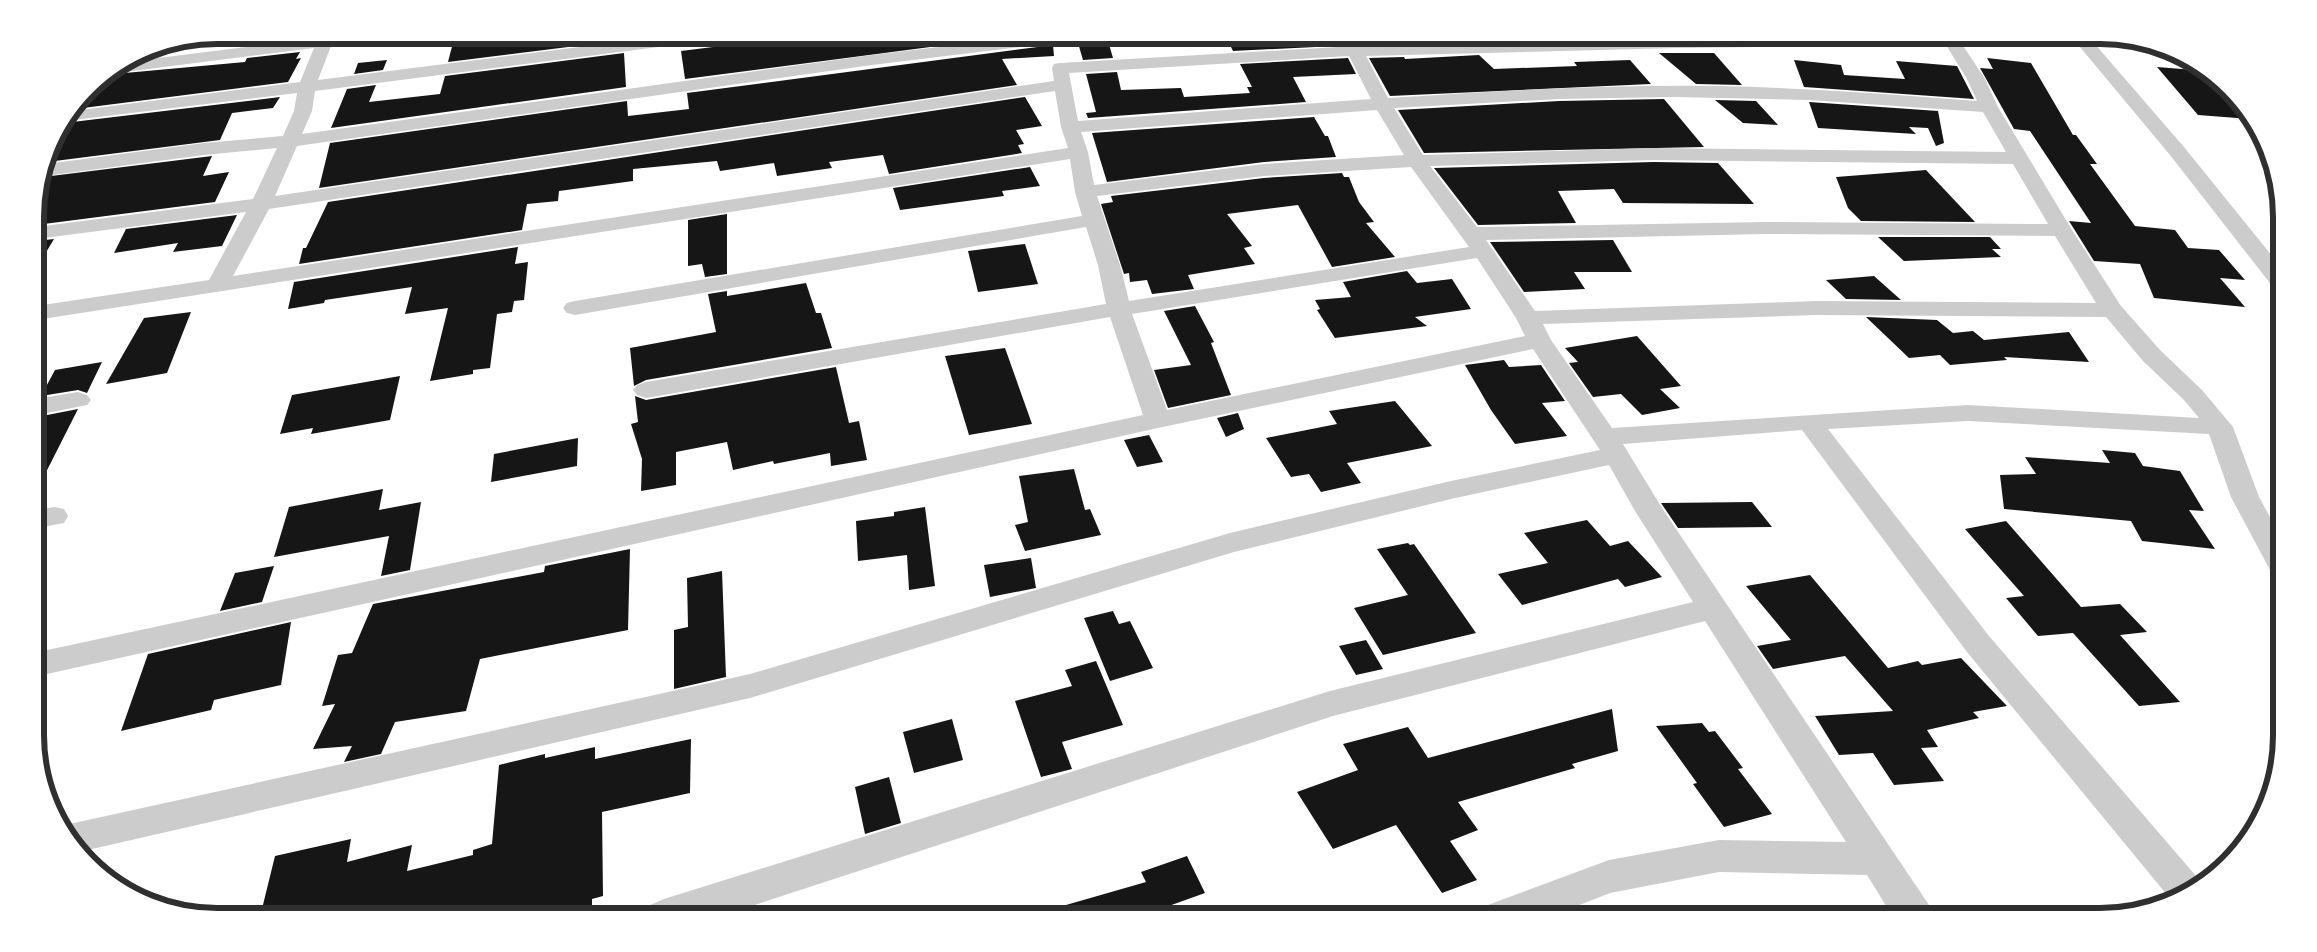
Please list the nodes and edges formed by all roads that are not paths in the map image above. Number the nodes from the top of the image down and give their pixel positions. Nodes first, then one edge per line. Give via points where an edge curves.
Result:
1 (284, 44) edge
2 (324, 44) edge
3 (641, 44) edge
4 (995, 44) edge
5 (1055, 44) edge
6 (1567, 44) edge
7 (1954, 44) edge
8 (2086, 44) edge
9 (1346, 46) edge
10 (134, 66) edge
11 (1061, 77) junction
12 (307, 86) junction
13 (1382, 104) junction
14 (1990, 107) junction
15 (76, 116) edge
16 (1070, 127) junction
17 (290, 141) junction
18 (1079, 152) junction
19 (2019, 158) junction
20 (1417, 161) junction
21 (51, 169) edge
22 (1085, 192) junction
23 (261, 204) junction
24 (1093, 220) junction
25 (2062, 230) junction
26 (44, 232) edge
27 (1477, 242) junction
28 (2273, 272) edge
29 (218, 283) junction
30 (575, 308) dead end
31 (1118, 309) junction
32 (2112, 310) junction
33 (44, 312) edge
34 (1533, 329) junction
35 (646, 390) dead end
36 (78, 400) dead end
37 (44, 406) edge
38 (1158, 420) junction
39 (1809, 422) junction
40 (2220, 427) junction
41 (1610, 446) junction
42 (2273, 547) edge
43 (1712, 608) junction
44 (44, 663) edge
45 (77, 837) edge
46 (1877, 860) junction
47 (2184, 887) edge
48 (692, 908) edge
49 (1526, 908) edge
50 (1909, 908) edge

1 - 10 street
2 - 12 street
3 - 12 street
4 - 17 street
5 - 11 street
6 - 9 street
7 - 14 street
8 - 28 street via 2177,151
9 - 11 street
9 - 13 street
11 - 16 street
11 - 23 street
12 - 15 street
12 - 17 street via 303,111
13 - 14 street via 1630,92 1771,92
13 - 16 street
13 - 20 street
14 - 19 street
16 - 18 street
17 - 21 street
17 - 23 street
18 - 22 street
18 - 29 street
19 - 20 street via 1865,154 1655,155
19 - 25 street
20 - 22 street via 1281,169
20 - 27 street
22 - 24 street
23 - 26 street
23 - 29 street
24 - 30 street
24 - 31 street via 1109,265
25 - 27 street via 1582,229
25 - 32 street
27 - 31 street
27 - 34 street
29 - 33 street
31 - 35 street
31 - 38 street
32 - 34 street via 1817,308
32 - 40 street
34 - 38 street
34 - 41 street
36 - 37 street
38 - 44 street
39 - 40 street via 1968,413
39 - 41 street
39 - 47 street via 1978,644
40 - 42 street via 2245,497
41 - 43 street
41 - 45 street via 1442,492 1239,541 750,686
43 - 46 street
43 - 48 street via 1330,704
46 - 49 street via 1719,856 1609,877
46 - 50 street

